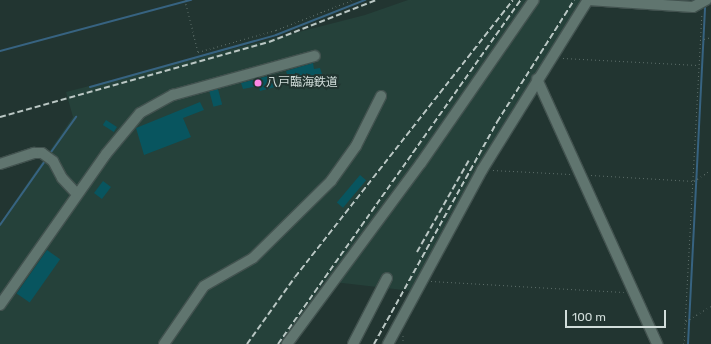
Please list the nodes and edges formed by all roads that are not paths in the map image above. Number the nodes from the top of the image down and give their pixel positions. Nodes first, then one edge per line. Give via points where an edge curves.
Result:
1 (534, 0) edge
2 (588, 0) edge
3 (704, 2) edge
4 (315, 56) dead end
5 (537, 79) junction
6 (381, 96) dead end
7 (0, 164) edge
8 (77, 194) junction
9 (387, 278) dead end
10 (0, 305) edge
11 (164, 344) edge
12 (286, 344) edge
13 (352, 344) edge
14 (388, 344) edge
15 (657, 344) edge

1 - 12 street via 421,163
2 - 3 street via 693,7
2 - 5 street
4 - 8 street via 161,100 128,125
5 - 14 street via 421,281
5 - 15 street
6 - 11 street via 356,146 331,182 253,258 204,286
7 - 8 street via 34,152 42,153 54,161 62,178
8 - 10 street
9 - 13 street

